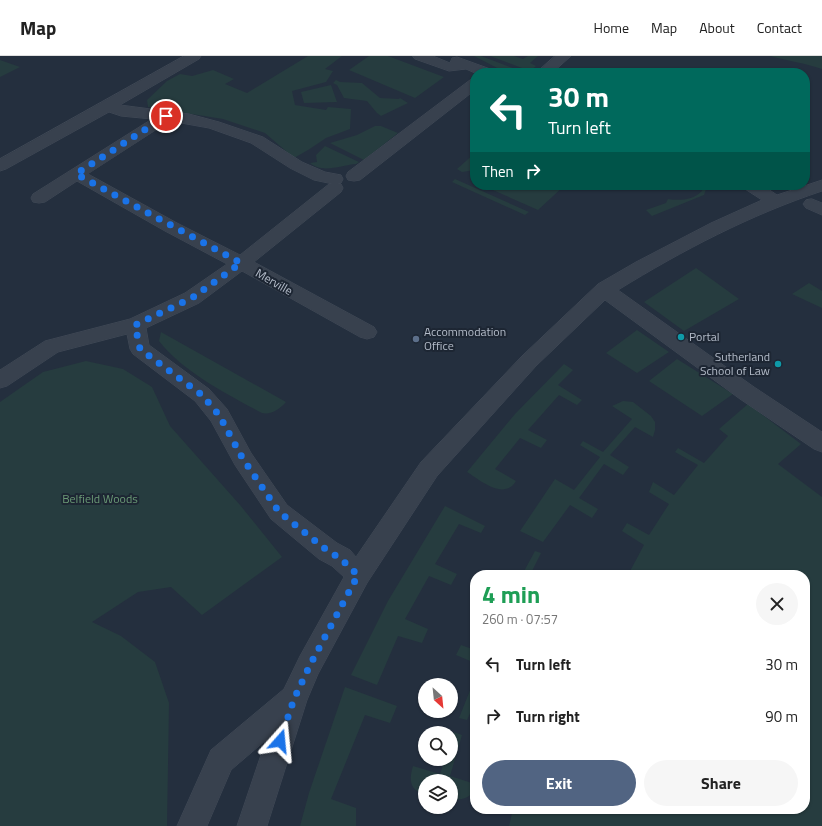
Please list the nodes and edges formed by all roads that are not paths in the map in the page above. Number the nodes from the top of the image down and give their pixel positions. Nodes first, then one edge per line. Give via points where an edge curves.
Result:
1 (194, 56) edge
2 (420, 56) edge
3 (445, 56) edge
4 (564, 56) edge
5 (474, 68) edge
6 (549, 68) edge
7 (470, 69) edge
8 (470, 78) edge
9 (108, 106) junction
10 (166, 116) junction
11 (0, 166) edge
12 (76, 174) junction
13 (335, 183) junction
14 (822, 185) edge
15 (810, 189) edge
16 (758, 190) edge
17 (807, 190) edge
18 (39, 198) dead end
19 (775, 201) junction
20 (241, 263) junction
21 (605, 289) junction
22 (135, 325) junction
23 (367, 332) dead end
24 (0, 380) edge
25 (822, 443) edge
26 (358, 575) junction
27 (294, 699) junction
28 (192, 826) edge
29 (252, 826) edge

1 - 9 street
2 - 7 street via 449,67
3 - 5 street
4 - 6 street
8 - 13 street via 354,176 360,180 357,188 346,192
9 - 10 street via 121,111
9 - 11 street
10 - 12 street
10 - 13 street via 214,125 257,140 296,165
12 - 18 street
12 - 20 street, Merville
13 - 20 street
14 - 15 street
16 - 19 street
17 - 19 street
19 - 21 street via 690,240
20 - 22 street via 192,298
20 - 23 street, Merville
21 - 25 street via 747,393
21 - 26 street via 529,360 428,468
22 - 24 street via 52,346
22 - 26 street via 140,349 202,395 219,415 243,459 279,512 340,558
26 - 27 street
27 - 28 street via 221,760
27 - 29 street

